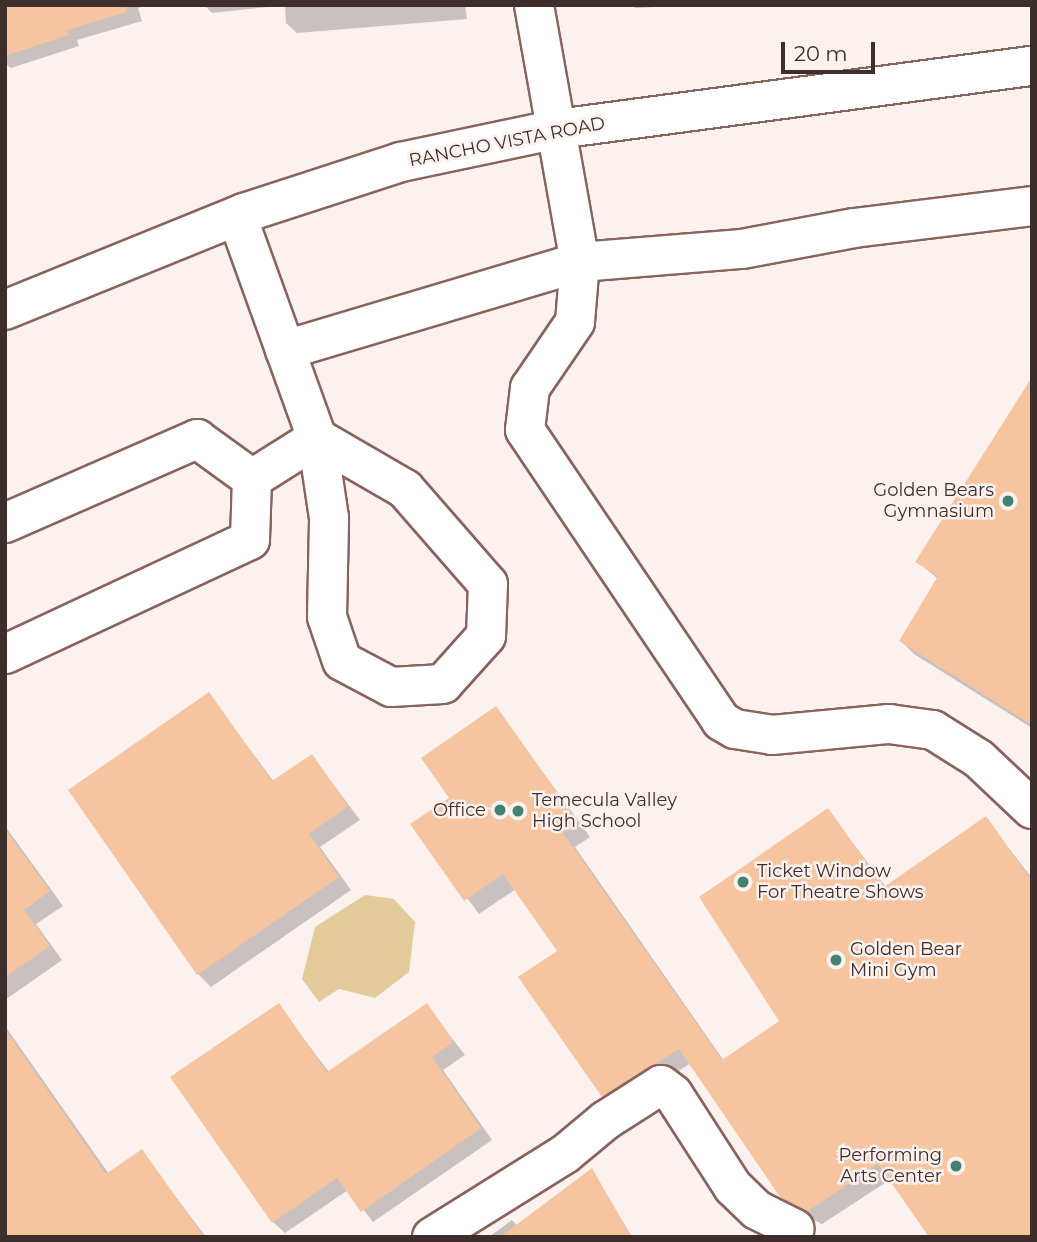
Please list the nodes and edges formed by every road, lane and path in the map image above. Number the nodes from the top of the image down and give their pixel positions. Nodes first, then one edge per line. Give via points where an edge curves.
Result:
1 (534, 5) edge
2 (1032, 66) edge
3 (558, 129) junction
4 (1032, 206) edge
5 (237, 216) junction
6 (580, 262) junction
7 (5, 310) edge
8 (285, 350) junction
9 (317, 438) junction
10 (252, 479) junction
11 (5, 523) edge
12 (5, 654) edge
13 (1032, 808) edge
14 (795, 1229) dead end
15 (432, 1237) edge

1 - 3 main road
2 - 3 main road, RANCHO VISTA ROAD
3 - 5 main road, RANCHO VISTA ROAD via 401,162
3 - 6 main road
4 - 6 main road via 854,228 742,249
5 - 7 main road, RANCHO VISTA ROAD
5 - 8 main road
6 - 8 main road
6 - 13 main road via 575,322 530,388 525,430 721,721 735,729 772,735 889,724 933,730 979,760
8 - 9 main road
9 - 9 main road via 329,518 327,617 342,661 391,687 443,684 486,636 488,584 405,489
9 - 10 main road
10 - 11 main road via 197,439
10 - 12 main road via 250,540
14 - 15 main road via 757,1210 733,1187 673,1094 662,1085 606,1120 565,1154

